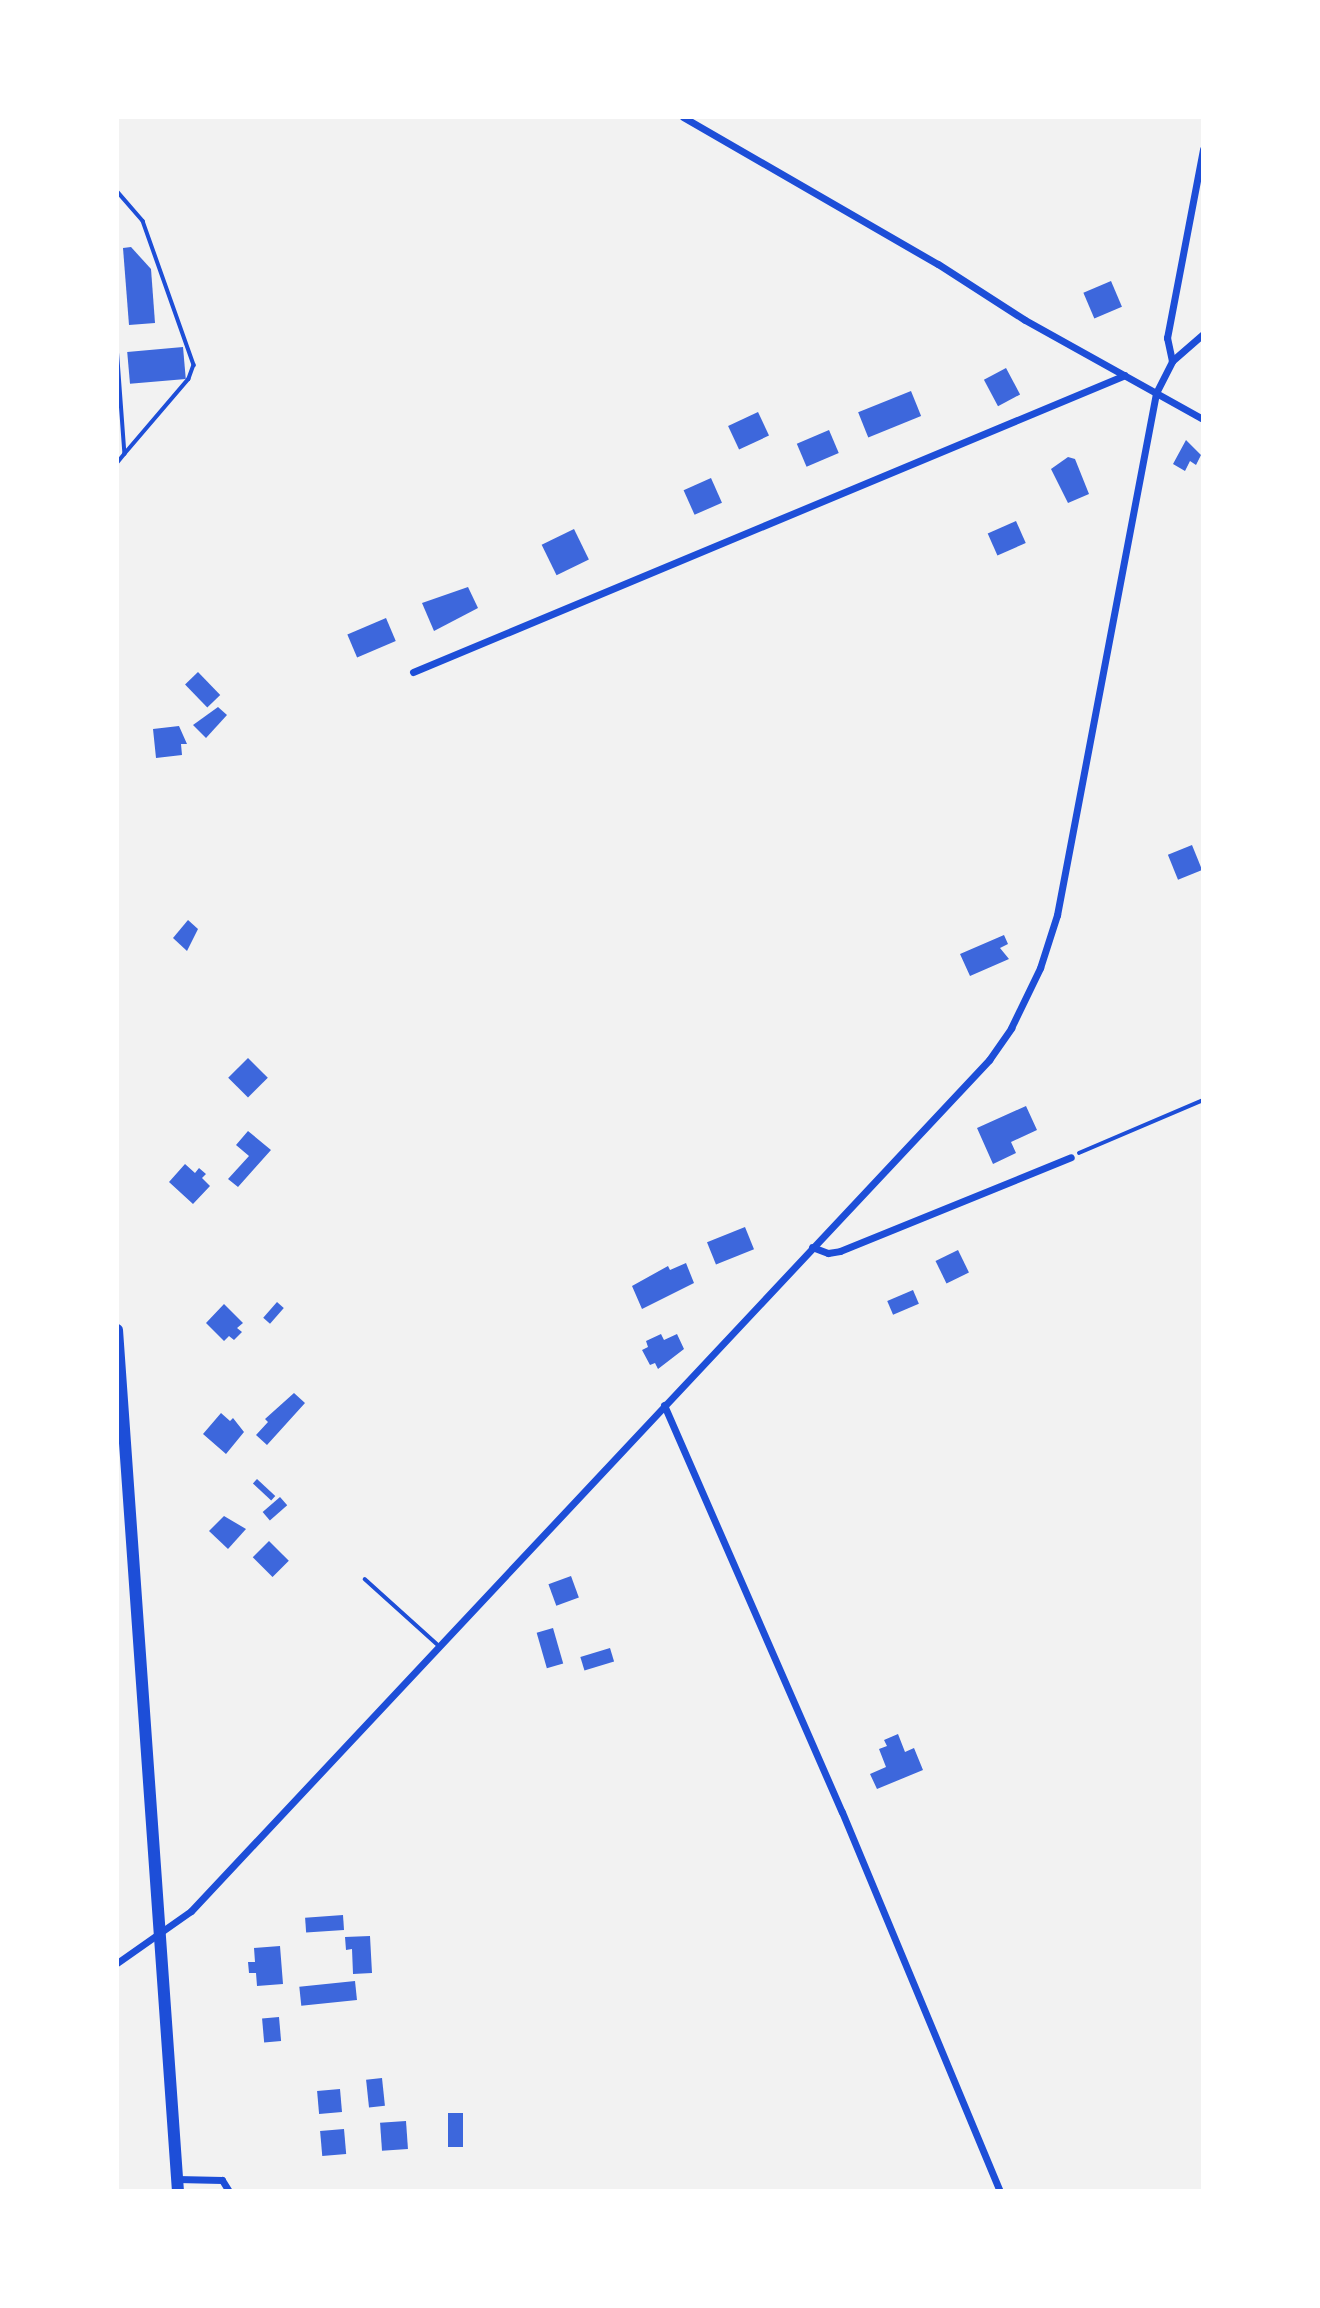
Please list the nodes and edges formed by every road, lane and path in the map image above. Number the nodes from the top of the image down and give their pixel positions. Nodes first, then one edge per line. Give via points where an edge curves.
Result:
1 (683, 117) edge
2 (1203, 149) edge
3 (117, 191) edge
4 (1203, 334) edge
5 (117, 346) edge
6 (1172, 361) junction
7 (1125, 375) junction
8 (1156, 393) junction
9 (1203, 419) edge
10 (125, 454) junction
11 (117, 464) edge
12 (413, 672) dead end
13 (1203, 1100) edge
14 (1071, 1157) joint
15 (812, 1247) junction
16 (117, 1330) edge
17 (664, 1405) junction
18 (365, 1579) dead end
19 (438, 1644) junction
20 (159, 1935) junction
21 (117, 1963) edge
22 (178, 2185) edge
23 (229, 2191) edge
24 (1000, 2191) edge

1 - 7 street
2 - 6 street via 1167,338
3 - 10 lane via 143,221 194,365 189,379
4 - 6 street
5 - 10 lane
6 - 8 street
7 - 8 street
7 - 12 street
8 - 9 street
8 - 15 street via 1057,915 1040,968 1011,1028 989,1060
10 - 11 lane
13 - 14 path
14 - 15 street via 840,1251 828,1253
15 - 17 street
16 - 20 main road
17 - 19 street
17 - 24 street via 837,1799
18 - 19 lane
19 - 20 street via 191,1911
20 - 21 street
20 - 22 main road
22 - 23 street via 222,2180

